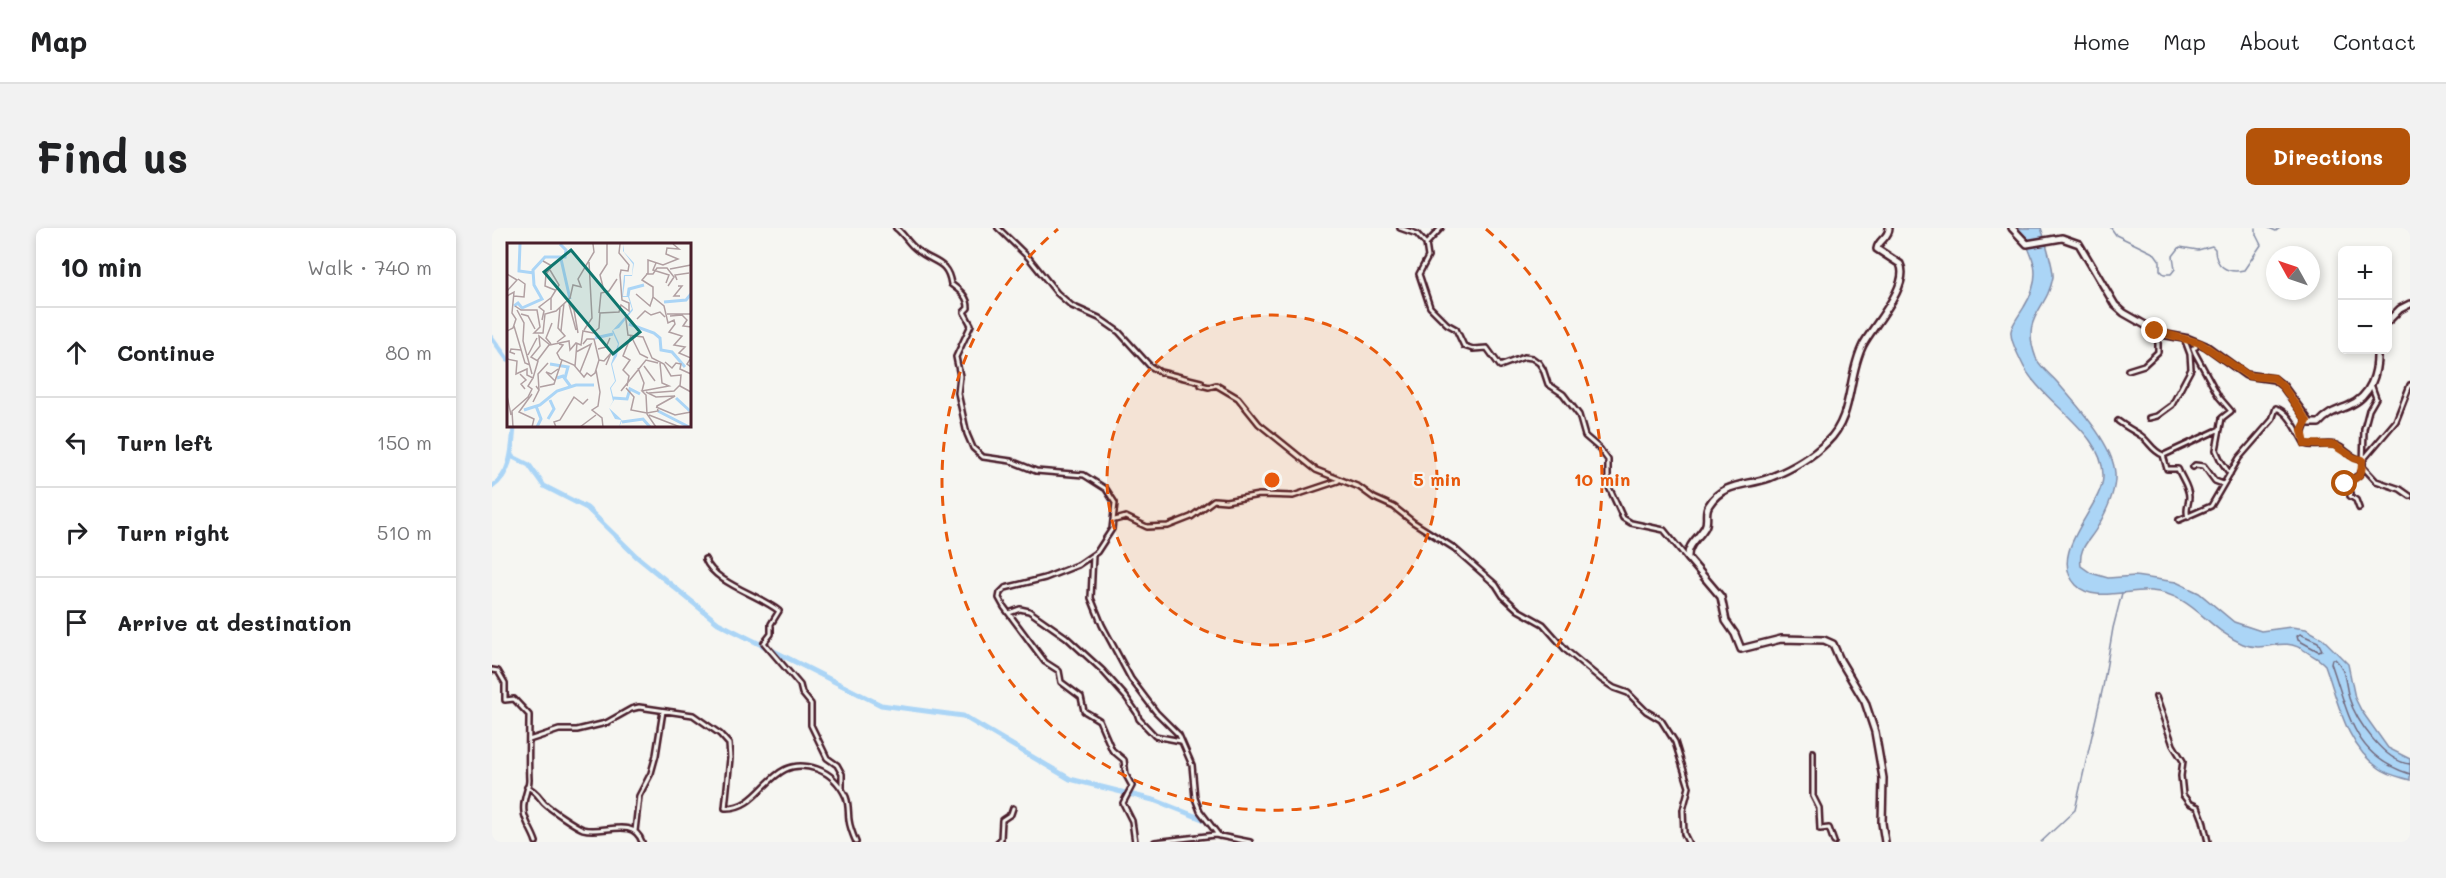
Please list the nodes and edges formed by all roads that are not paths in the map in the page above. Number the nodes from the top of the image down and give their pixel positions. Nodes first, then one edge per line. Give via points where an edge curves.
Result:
1 (896, 228) edge
2 (998, 228) edge
3 (1400, 228) edge
4 (1441, 228) edge
5 (1889, 228) edge
6 (2012, 228) edge
7 (1426, 244) junction
8 (2410, 304) edge
9 (2392, 317) edge
10 (2161, 334) junction
11 (2184, 338) junction
12 (2194, 340) junction
13 (2377, 354) edge
14 (2128, 370) dead end
15 (2371, 384) junction
16 (2410, 386) edge
17 (2406, 393) junction
18 (2410, 396) edge
19 (2149, 418) dead end
20 (2118, 421) dead end
21 (2307, 421) junction
22 (2221, 428) junction
23 (2302, 435) junction
24 (2163, 456) junction
25 (2362, 460) junction
26 (2193, 467) dead end
27 (2364, 469) junction
28 (2230, 474) junction
29 (1338, 481) junction
30 (2224, 484) junction
31 (2410, 496) edge
32 (2359, 508) dead end
33 (2188, 517) junction
34 (1114, 520) junction
35 (2179, 520) dead end
36 (1093, 555) junction
37 (1688, 558) junction
38 (705, 559) dead end
39 (1009, 613) junction
40 (492, 670) edge
41 (2156, 697) dead end
42 (663, 711) junction
43 (529, 740) junction
44 (1182, 741) junction
45 (1813, 752) dead end
46 (527, 787) junction
47 (842, 790) junction
48 (1013, 807) dead end
49 (635, 831) junction
50 (1219, 836) junction
51 (536, 842) edge
52 (642, 842) edge
53 (856, 842) edge
54 (998, 842) edge
55 (1135, 842) edge
56 (1155, 842) edge
57 (1250, 842) edge
58 (1688, 842) edge
59 (1834, 842) edge
60 (1885, 842) edge
61 (2208, 842) edge

1 - 34 street via 914,248 945,267 951,284 968,303 964,312 971,325 956,357 958,391 973,448 983,457 1011,461 1036,471 1086,476 1111,495
2 - 29 street via 1070,305 1098,317 1119,332 1150,366 1201,385 1224,388 1289,449
3 - 7 street via 1419,235
4 - 7 street
5 - 37 main road via 1877,249 1900,264 1902,277 1888,308 1860,350 1838,431 1805,462 1767,479 1723,490 1707,507 1706,524 1689,549
6 - 10 main road via 2026,244 2066,238 2079,244 2115,305
7 - 37 street via 1428,259 1419,278 1430,307 1457,330 1464,346 1487,348 1498,365 1524,357 1539,363 1548,384 1563,394 1580,416 1585,436 1608,460 1608,485 1623,518 1664,530
8 - 9 main road
10 - 11 main road
10 - 14 street via 2158,352 2144,365
11 - 12 main road
11 - 19 street via 2191,369 2172,405
12 - 21 main road via 2246,375 2274,378
12 - 22 street via 2195,352 2231,411 2223,417
13 - 15 main road
15 - 21 main road via 2351,405 2330,413 2317,424
15 - 25 street via 2376,398 2364,429
16 - 17 street
17 - 18 street
17 - 25 street via 2392,426
20 - 24 street
21 - 23 street
22 - 24 street
22 - 28 street via 2216,450
23 - 25 street via 2307,445 2334,445
23 - 28 street via 2277,407 2264,432 2243,452
24 - 33 street via 2167,469 2178,469 2185,482
25 - 27 street
26 - 30 street via 2204,466 2215,481
27 - 31 street via 2376,481
27 - 32 street via 2343,485
28 - 30 street
29 - 34 street via 1287,497 1261,495 1212,500 1191,517 1163,526 1148,527 1127,517
29 - 58 street via 1356,485 1454,548 1524,616 1543,624 1602,680 1628,693 1661,720 1675,742 1689,787 1683,810
30 - 33 street via 2211,507
33 - 35 street
34 - 36 street via 1108,537
36 - 39 street via 1045,578 1002,590 999,598
36 - 44 street via 1091,598 1109,639 1131,679
37 - 60 main road via 1719,594 1726,621 1741,649 1781,639 1824,639 1835,647 1865,702 1875,732 1883,778
38 - 47 street via 723,580 779,611 764,643 811,704 811,725 827,758 842,774
39 - 44 street via 1029,611 1066,637 1102,670 1155,736
39 - 55 street via 1045,662 1059,671 1062,682 1081,697 1084,711 1099,720 1112,750 1124,760 1132,786 1123,803 1132,821
40 - 43 street via 498,670 505,683 505,700 514,699 529,715
41 - 61 street via 2182,761 2184,795 2198,807
42 - 43 street via 639,706 606,723 559,730
42 - 47 street via 693,715 729,744 725,808 741,804 773,776 795,765 819,769
42 - 49 street via 653,764 639,796
43 - 46 street
44 - 50 street via 1192,765 1200,811
45 - 59 street via 1813,796 1819,808 1820,829 1829,828
46 - 49 street via 535,790 554,812 581,829 625,826
46 - 51 street via 524,812
47 - 53 street
48 - 54 street via 1002,820
49 - 52 street
50 - 56 street
50 - 57 street

